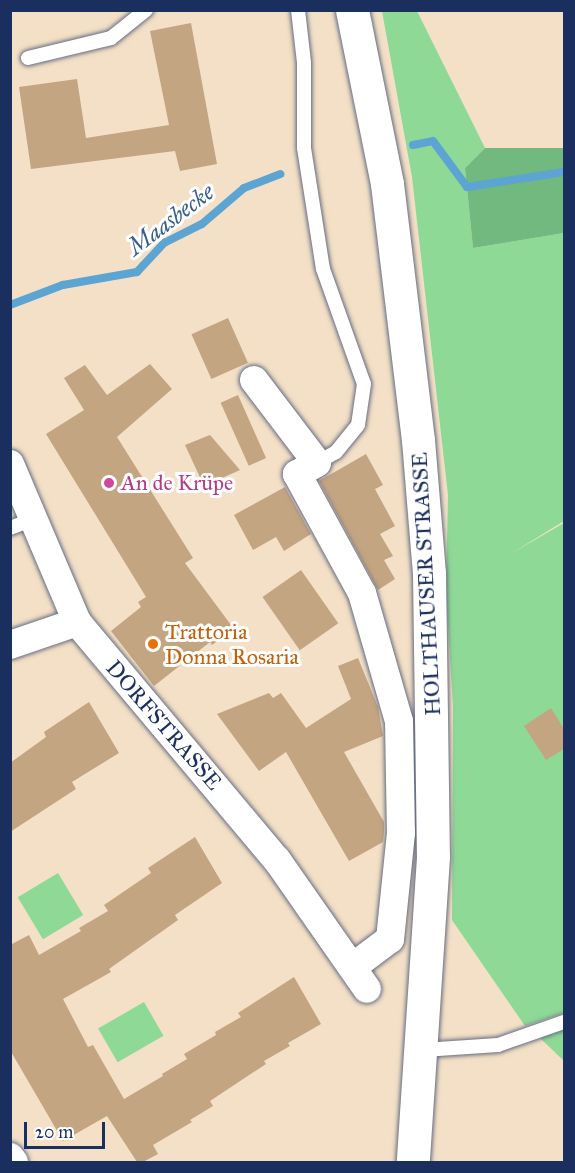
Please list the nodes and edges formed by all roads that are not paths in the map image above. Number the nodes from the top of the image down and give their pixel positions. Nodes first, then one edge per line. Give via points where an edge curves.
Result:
1 (146, 10) edge
2 (298, 10) edge
3 (352, 10) edge
4 (28, 58) dead end
5 (254, 380) dead end
6 (317, 463) junction
7 (10, 464) edge
8 (22, 524) edge
9 (77, 622) junction
10 (10, 645) edge
11 (564, 1022) edge
12 (423, 1050) junction
13 (10, 1157) edge
14 (14, 1162) edge
15 (413, 1162) edge

1 - 4 lane via 111,38
2 - 6 lane via 304,63 304,148 323,269 364,384 358,425 336,452
3 - 12 street, HOLTHAUSER STRASSE via 387,183 418,440 429,573 433,857
5 - 6 street
6 - 9 street, DORFSTRASSE via 297,474 362,593 399,721 401,833 390,939 360,977 277,860
7 - 8 street, DORFSTRASSE
8 - 9 street, DORFSTRASSE
9 - 10 street
11 - 12 lane via 498,1045
12 - 15 street, HOLTHAUSER STRASSE
13 - 14 street

